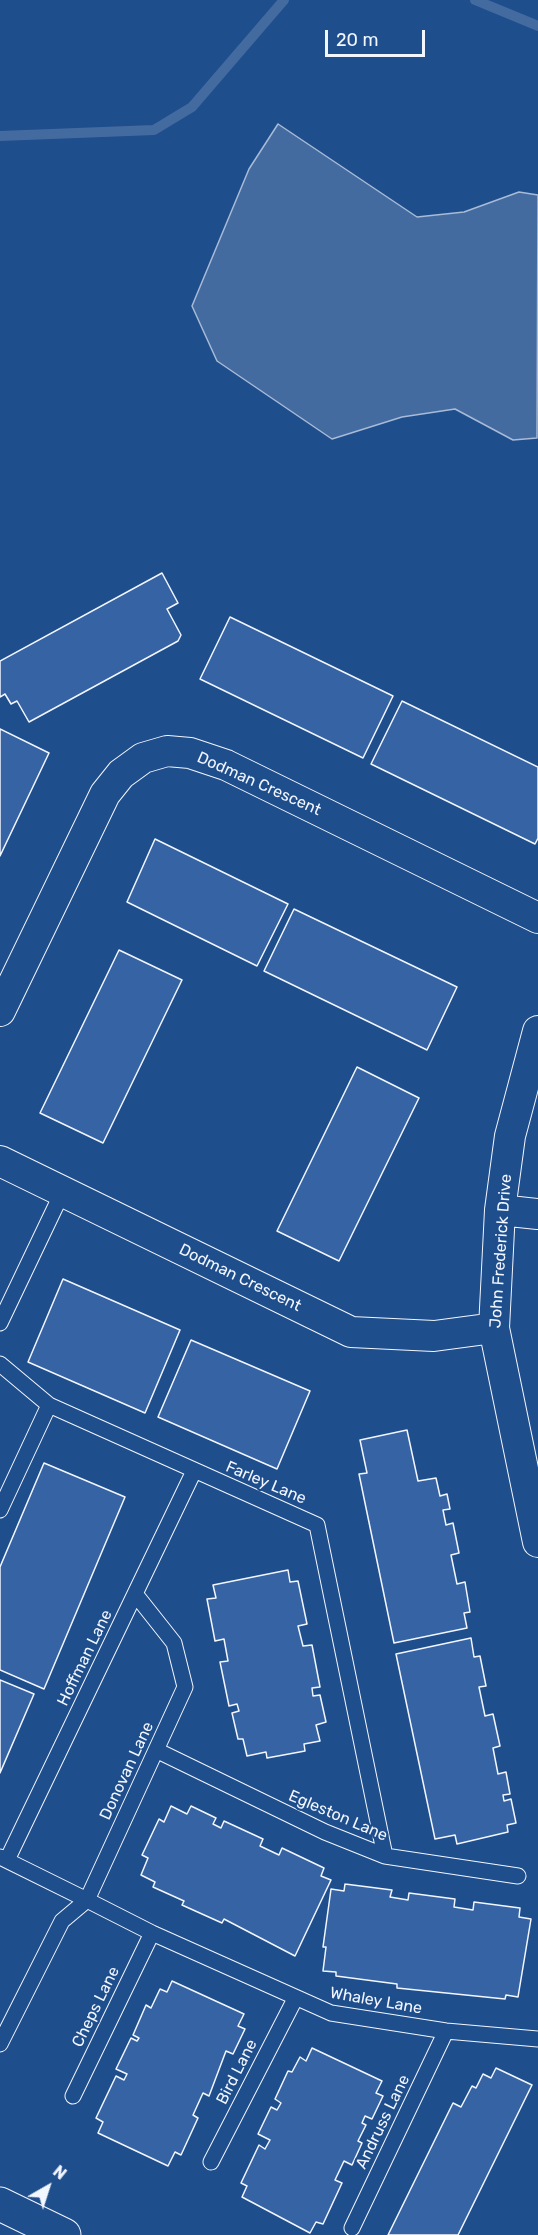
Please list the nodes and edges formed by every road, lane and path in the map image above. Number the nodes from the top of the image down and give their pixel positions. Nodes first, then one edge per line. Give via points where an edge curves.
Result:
1 (538, 918) edge
2 (0, 1011) edge
3 (538, 1031) edge
4 (0, 1161) edge
5 (62, 1193) junction
6 (500, 1210) junction
7 (538, 1214) edge
8 (0, 1323) edge
9 (494, 1328) junction
10 (0, 1364) edge
11 (49, 1405) junction
12 (194, 1472) junction
13 (0, 1510) edge
14 (538, 1542) edge
15 (136, 1595) junction
16 (156, 1750) junction
17 (385, 1856) junction
18 (4, 1858) edge
19 (518, 1876) dead end
20 (87, 1900) junction
21 (152, 1934) junction
22 (295, 1999) junction
23 (446, 2031) junction
24 (538, 2039) edge
25 (0, 2044) edge
26 (73, 2096) dead end
27 (212, 2162) dead end
28 (0, 2204) edge
29 (352, 2228) dead end
30 (64, 2235) edge

1 - 2 street, Dodman Crescent via 226,765 190,753 167,751 143,758 121,774 105,794
3 - 6 street, John Frederick Drive via 510,1136
4 - 5 street, Dodman Crescent
5 - 8 lane
5 - 9 street, Dodman Crescent via 351,1332 434,1336
6 - 7 street
6 - 9 street, John Frederick Drive
9 - 14 street, John Frederick Drive
10 - 11 lane, Farley Lane
11 - 12 lane, Farley Lane
11 - 13 lane
12 - 15 lane, Hoffman Lane
12 - 17 lane, Farley Lane via 317,1524
15 - 16 lane, Donovan Lane via 174,1643 185,1686
15 - 18 lane, Hoffman Lane
16 - 17 lane, Egleston Lane via 325,1832
16 - 20 lane, Donovan Lane
17 - 19 lane, Egleston Lane
18 - 20 lane
20 - 21 lane
20 - 25 lane via 62,1921
21 - 22 lane, Whaley Lane
21 - 26 lane, Cheps Lane
22 - 23 lane, Whaley Lane via 331,2013
22 - 27 lane, Bird Lane
23 - 24 lane, Whaley Lane
23 - 29 lane, Andruss Lane
28 - 30 main road

